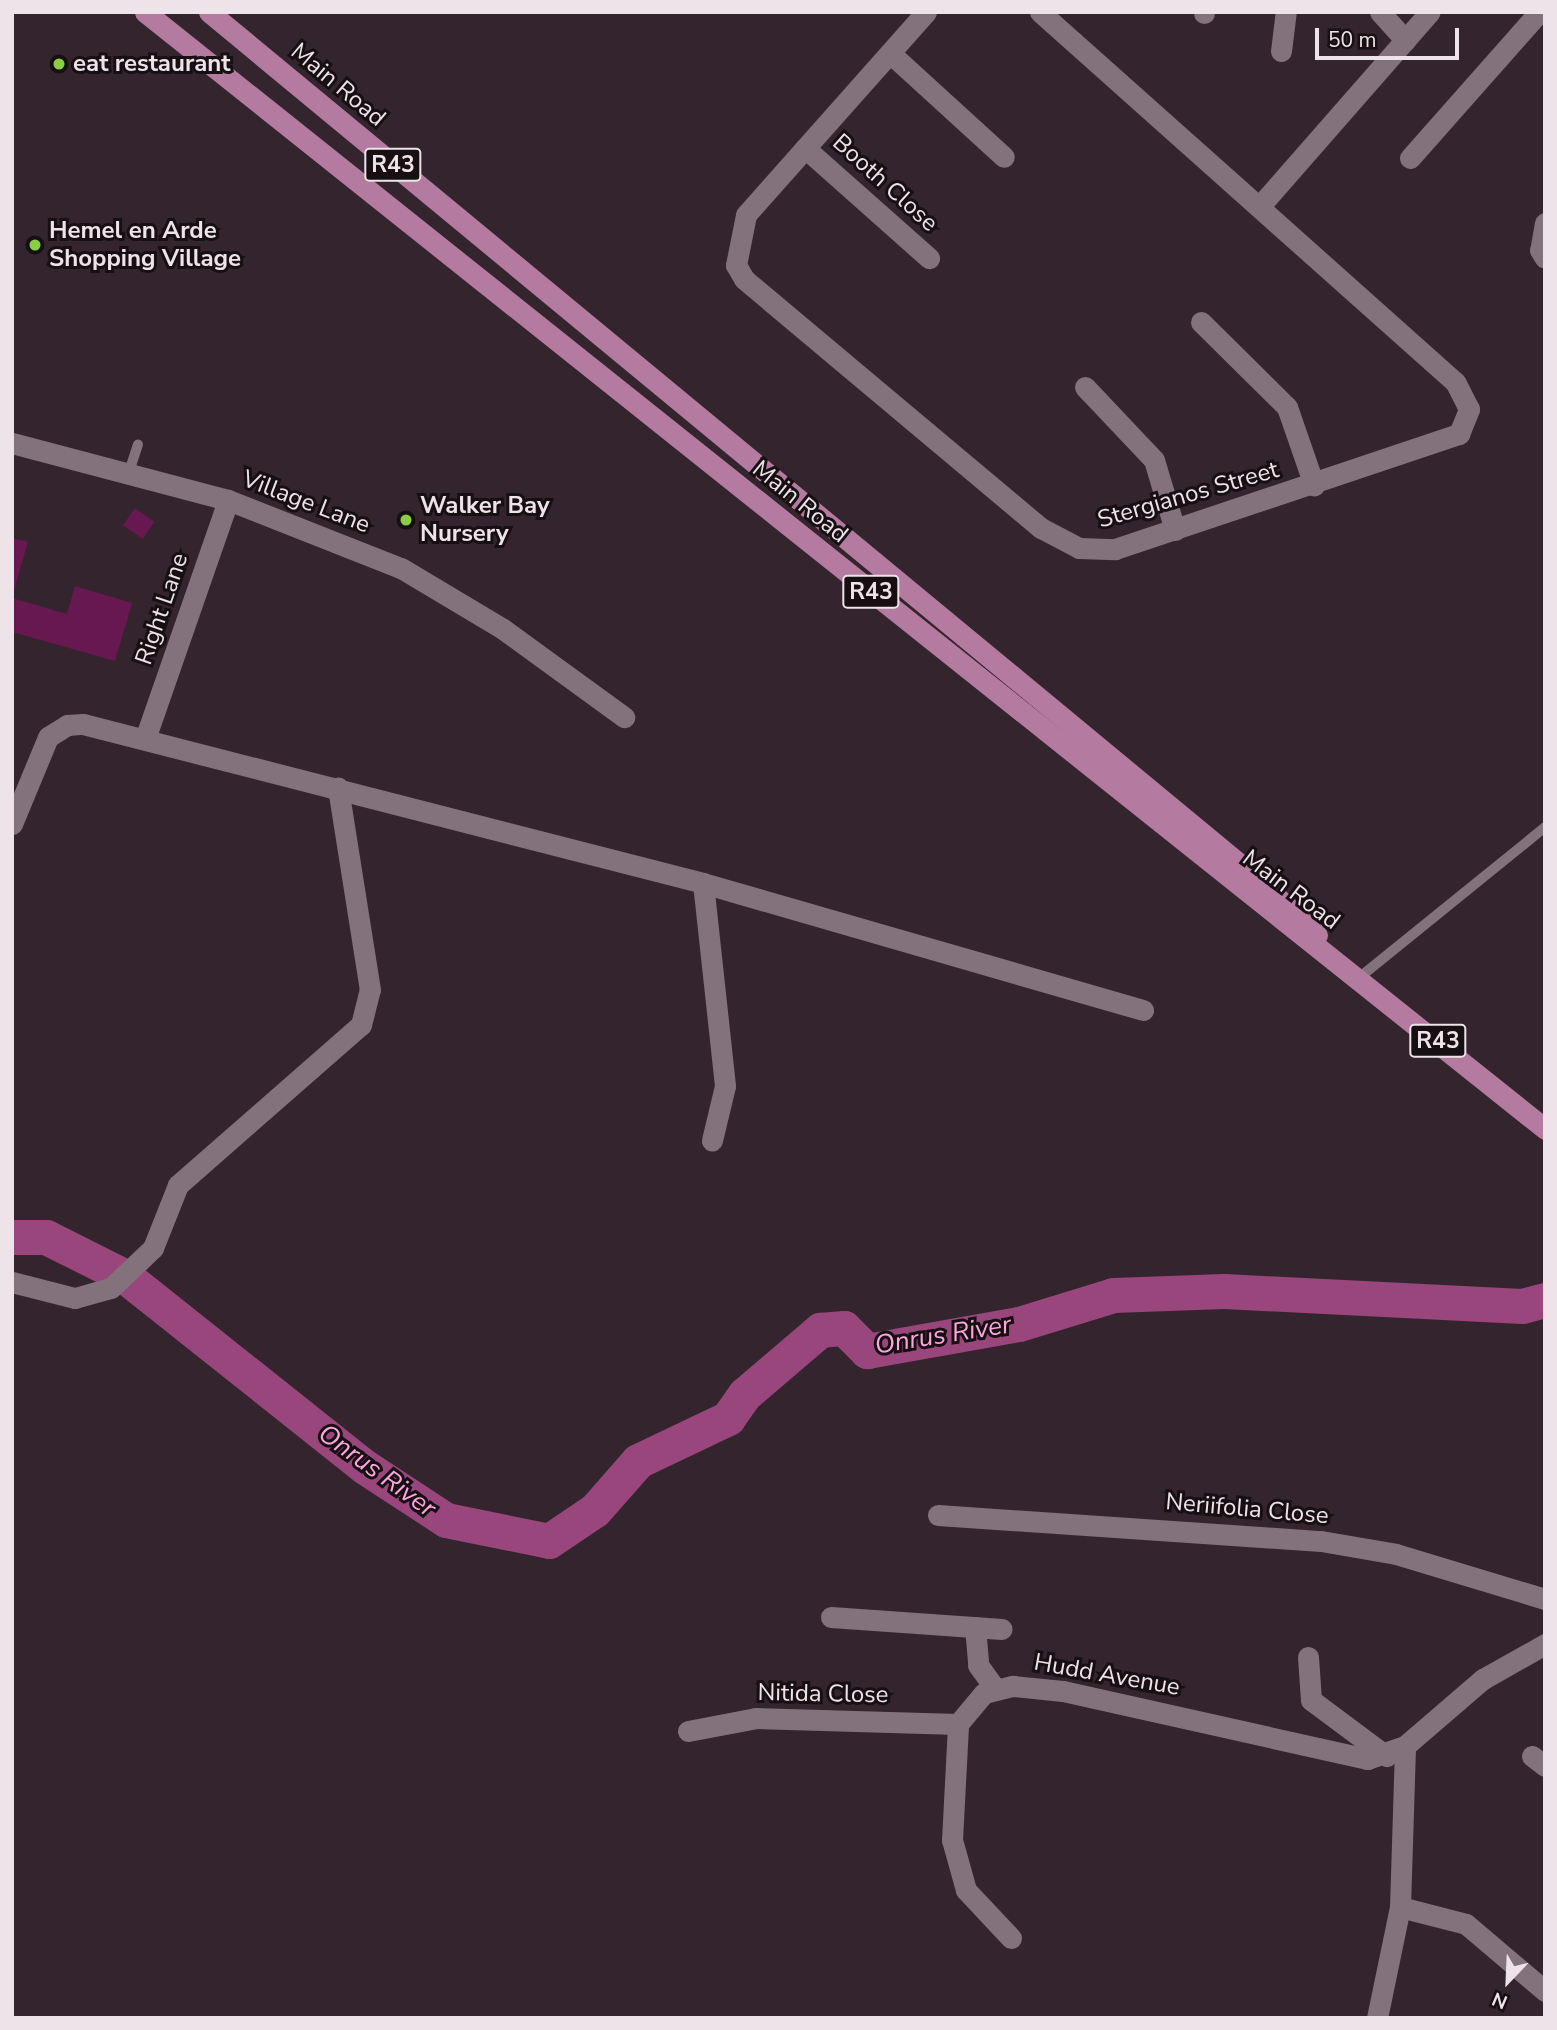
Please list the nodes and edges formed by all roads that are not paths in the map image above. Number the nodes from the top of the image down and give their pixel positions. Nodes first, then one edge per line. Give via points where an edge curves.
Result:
1 (145, 12) edge
2 (209, 12) edge
3 (926, 12) edge
4 (1040, 12) edge
5 (1286, 12) edge
6 (1380, 12) edge
7 (1430, 12) edge
8 (1539, 12) edge
9 (1405, 40) junction
10 (1281, 51) dead end
11 (890, 53) junction
12 (805, 148) junction
13 (1004, 157) dead end
14 (1410, 158) dead end
15 (1259, 207) junction
16 (1545, 223) edge
17 (929, 258) dead end
18 (1545, 258) edge
19 (1201, 321) dead end
20 (1085, 387) dead end
21 (12, 443) edge
22 (138, 444) dead end
23 (129, 472) junction
24 (1314, 485) junction
25 (228, 500) junction
26 (1175, 530) junction
27 (624, 717) dead end
28 (146, 736) junction
29 (338, 788) junction
30 (12, 824) edge
31 (1545, 828) edge
32 (703, 883) junction
33 (1330, 953) junction
34 (1360, 977) junction
35 (1143, 1010) dead end
36 (1545, 1129) edge
37 (712, 1140) dead end
38 (12, 1282) edge
39 (938, 1515) dead end
40 (1545, 1599) edge
41 (831, 1617) dead end
42 (975, 1627) junction
43 (1002, 1629) dead end
44 (1545, 1644) edge
45 (1308, 1657) dead end
46 (994, 1687) junction
47 (958, 1724) junction
48 (688, 1731) dead end
49 (1405, 1746) junction
50 (1386, 1756) junction
51 (1400, 1907) junction
52 (1011, 1938) dead end
53 (1545, 1991) edge
54 (1377, 2018) edge

1 - 33 main road, Main Road / R43
2 - 33 main road, Main Road / R43 via 1259,880 1304,919
3 - 11 street, Stergianos Street
4 - 15 street, Stergianos Street
5 - 10 street
6 - 9 street
7 - 9 street
8 - 14 street
9 - 15 street
11 - 12 street, Stergianos Street
11 - 13 street
12 - 17 street, Booth Close
12 - 26 street, Stergianos Street via 742,220 735,257 744,278 1052,537 1103,550
15 - 24 street, Stergianos Street via 1455,382 1467,400 1467,419 1452,440
16 - 18 street via 1540,250
19 - 24 street via 1287,407
20 - 26 street via 1154,460
21 - 23 street, Village Lane
22 - 23 lane
23 - 25 street, Village Lane
24 - 26 street, Stergianos Street
25 - 27 street, Village Lane via 389,563 451,595
25 - 28 street, Right Lane
28 - 29 street
28 - 30 street via 83,724 55,729 38,753
29 - 32 street
29 - 38 street via 368,1011 340,1049 178,1185 158,1240 111,1288 75,1298
31 - 34 lane
32 - 35 street
32 - 37 street via 725,1086
33 - 34 main road, R43
34 - 36 main road, R43
39 - 40 street, Neriifolia Close via 1321,1541 1396,1555
41 - 42 street
42 - 43 street
42 - 46 street via 978,1665
44 - 49 street, Hudd Avenue via 1483,1679
45 - 50 street via 1311,1700
46 - 47 street
46 - 50 street, Hudd Avenue via 1075,1693 1345,1757
47 - 48 street, Nitida Close via 756,1718
47 - 52 street via 951,1808 957,1868 983,1914
49 - 50 street, Hudd Avenue
49 - 51 street
51 - 53 street via 1466,1924
51 - 54 street

